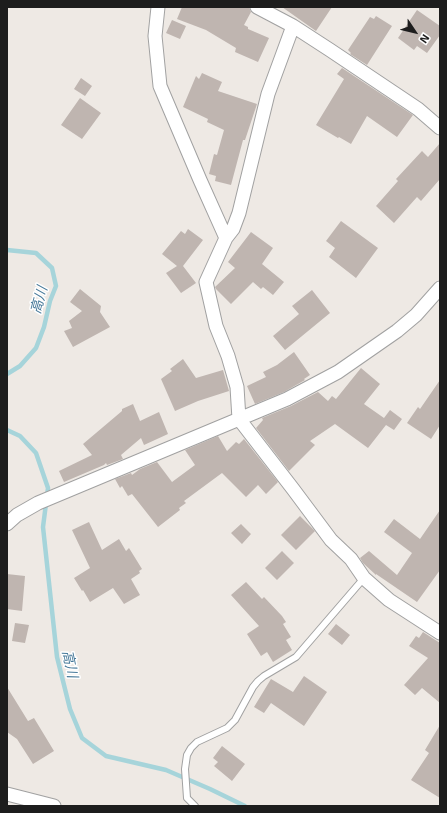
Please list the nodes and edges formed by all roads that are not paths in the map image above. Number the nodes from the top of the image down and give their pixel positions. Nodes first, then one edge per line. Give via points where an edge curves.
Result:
1 (158, 7) edge
2 (257, 7) edge
3 (293, 26) junction
4 (440, 128) edge
5 (226, 238) junction
6 (440, 288) edge
7 (239, 419) junction
8 (7, 524) edge
9 (364, 578) junction
10 (440, 633) edge
11 (7, 794) edge
12 (54, 806) edge
13 (195, 806) edge

1 - 5 street via 156,36 160,86
2 - 3 street
3 - 4 street via 418,109
3 - 5 street via 268,94 239,213 233,229
5 - 7 street via 206,282 216,326 237,388
6 - 7 street via 416,315 397,331 338,372 287,399
7 - 8 street via 38,503
7 - 9 street via 331,540 351,559
9 - 10 street via 389,600
9 - 13 lane via 296,657 258,681 235,720 227,728 197,742 191,748 184,769 187,798
11 - 12 street

